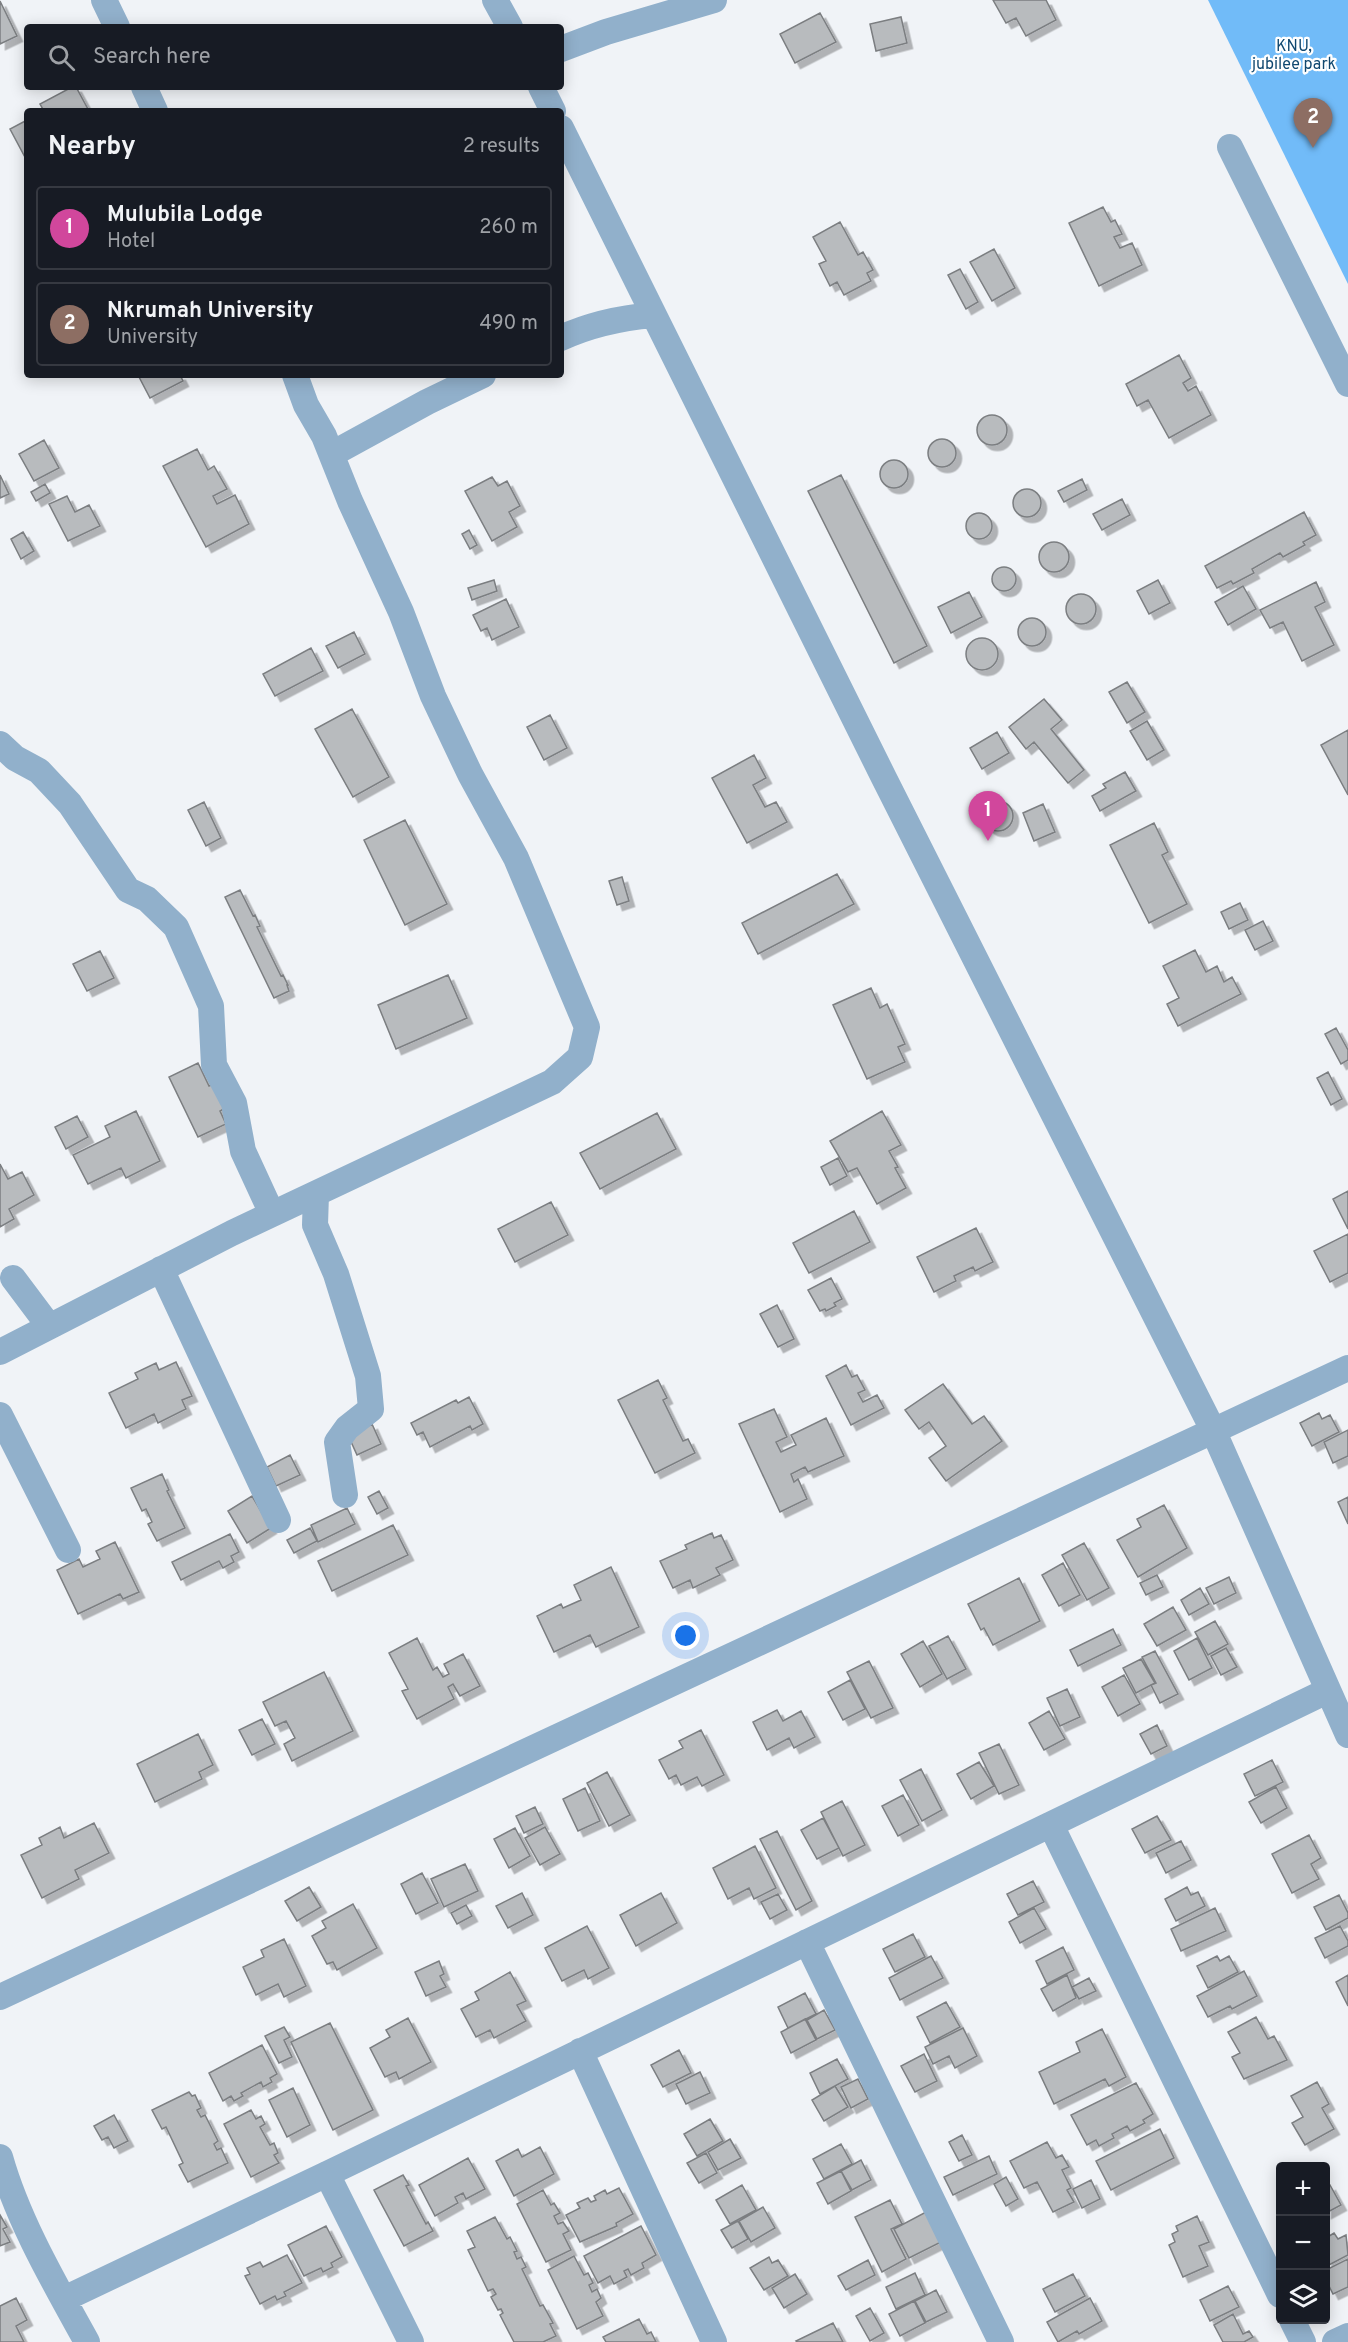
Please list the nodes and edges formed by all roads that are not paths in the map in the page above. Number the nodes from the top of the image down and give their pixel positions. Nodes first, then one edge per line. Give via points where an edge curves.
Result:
1 (104, 0) edge
2 (495, 0) edge
3 (714, 0) edge
4 (116, 24) edge
5 (508, 24) edge
6 (564, 48) edge
7 (145, 90) edge
8 (542, 90) edge
9 (154, 108) edge
10 (552, 108) edge
11 (564, 134) edge
12 (1230, 147) dead end
13 (653, 315) junction
14 (564, 337) edge
15 (296, 378) edge
16 (477, 378) edge
17 (1348, 384) edge
18 (332, 454) junction
19 (0, 744) edge
20 (316, 1194) junction
21 (272, 1214) junction
22 (161, 1269) junction
23 (13, 1278) dead end
24 (49, 1326) junction
25 (0, 1352) edge
26 (1348, 1368) edge
27 (0, 1415) edge
28 (1213, 1430) junction
29 (345, 1495) dead end
30 (278, 1520) dead end
31 (68, 1550) dead end
32 (1327, 1691) junction
33 (1348, 1735) edge
34 (1051, 1825) junction
35 (807, 1942) junction
36 (0, 1997) edge
37 (580, 2051) junction
38 (0, 2157) edge
39 (327, 2174) junction
40 (1276, 2285) edge
41 (63, 2299) junction
42 (1294, 2324) edge
43 (1348, 2336) edge
44 (87, 2342) edge
45 (411, 2342) edge
46 (714, 2342) edge
47 (1001, 2342) edge
48 (1303, 2342) edge
49 (1335, 2342) edge

1 - 4 street
2 - 5 street
3 - 6 street
7 - 9 street
8 - 10 street
11 - 13 street
12 - 17 street
13 - 14 street via 593,324
13 - 28 street
15 - 18 street
16 - 18 street
18 - 20 street via 433,696 516,858 588,1027 580,1057 552,1082
19 - 21 street via 39,771 70,804 128,890 147,899 176,927 211,1006 214,1065 234,1102 243,1151
20 - 21 street
20 - 29 street via 315,1225 336,1274 368,1376 371,1409 347,1428 337,1442
21 - 22 street
22 - 24 street
22 - 30 street
23 - 24 street
24 - 25 street
26 - 28 street
27 - 31 street
28 - 32 street
28 - 36 street
32 - 33 street
32 - 34 street
34 - 35 street
34 - 40 street
35 - 37 street
35 - 47 street
37 - 39 street
37 - 46 street
38 - 41 street via 9,2188
39 - 41 street
39 - 45 street
41 - 44 street
42 - 48 street
43 - 49 street

